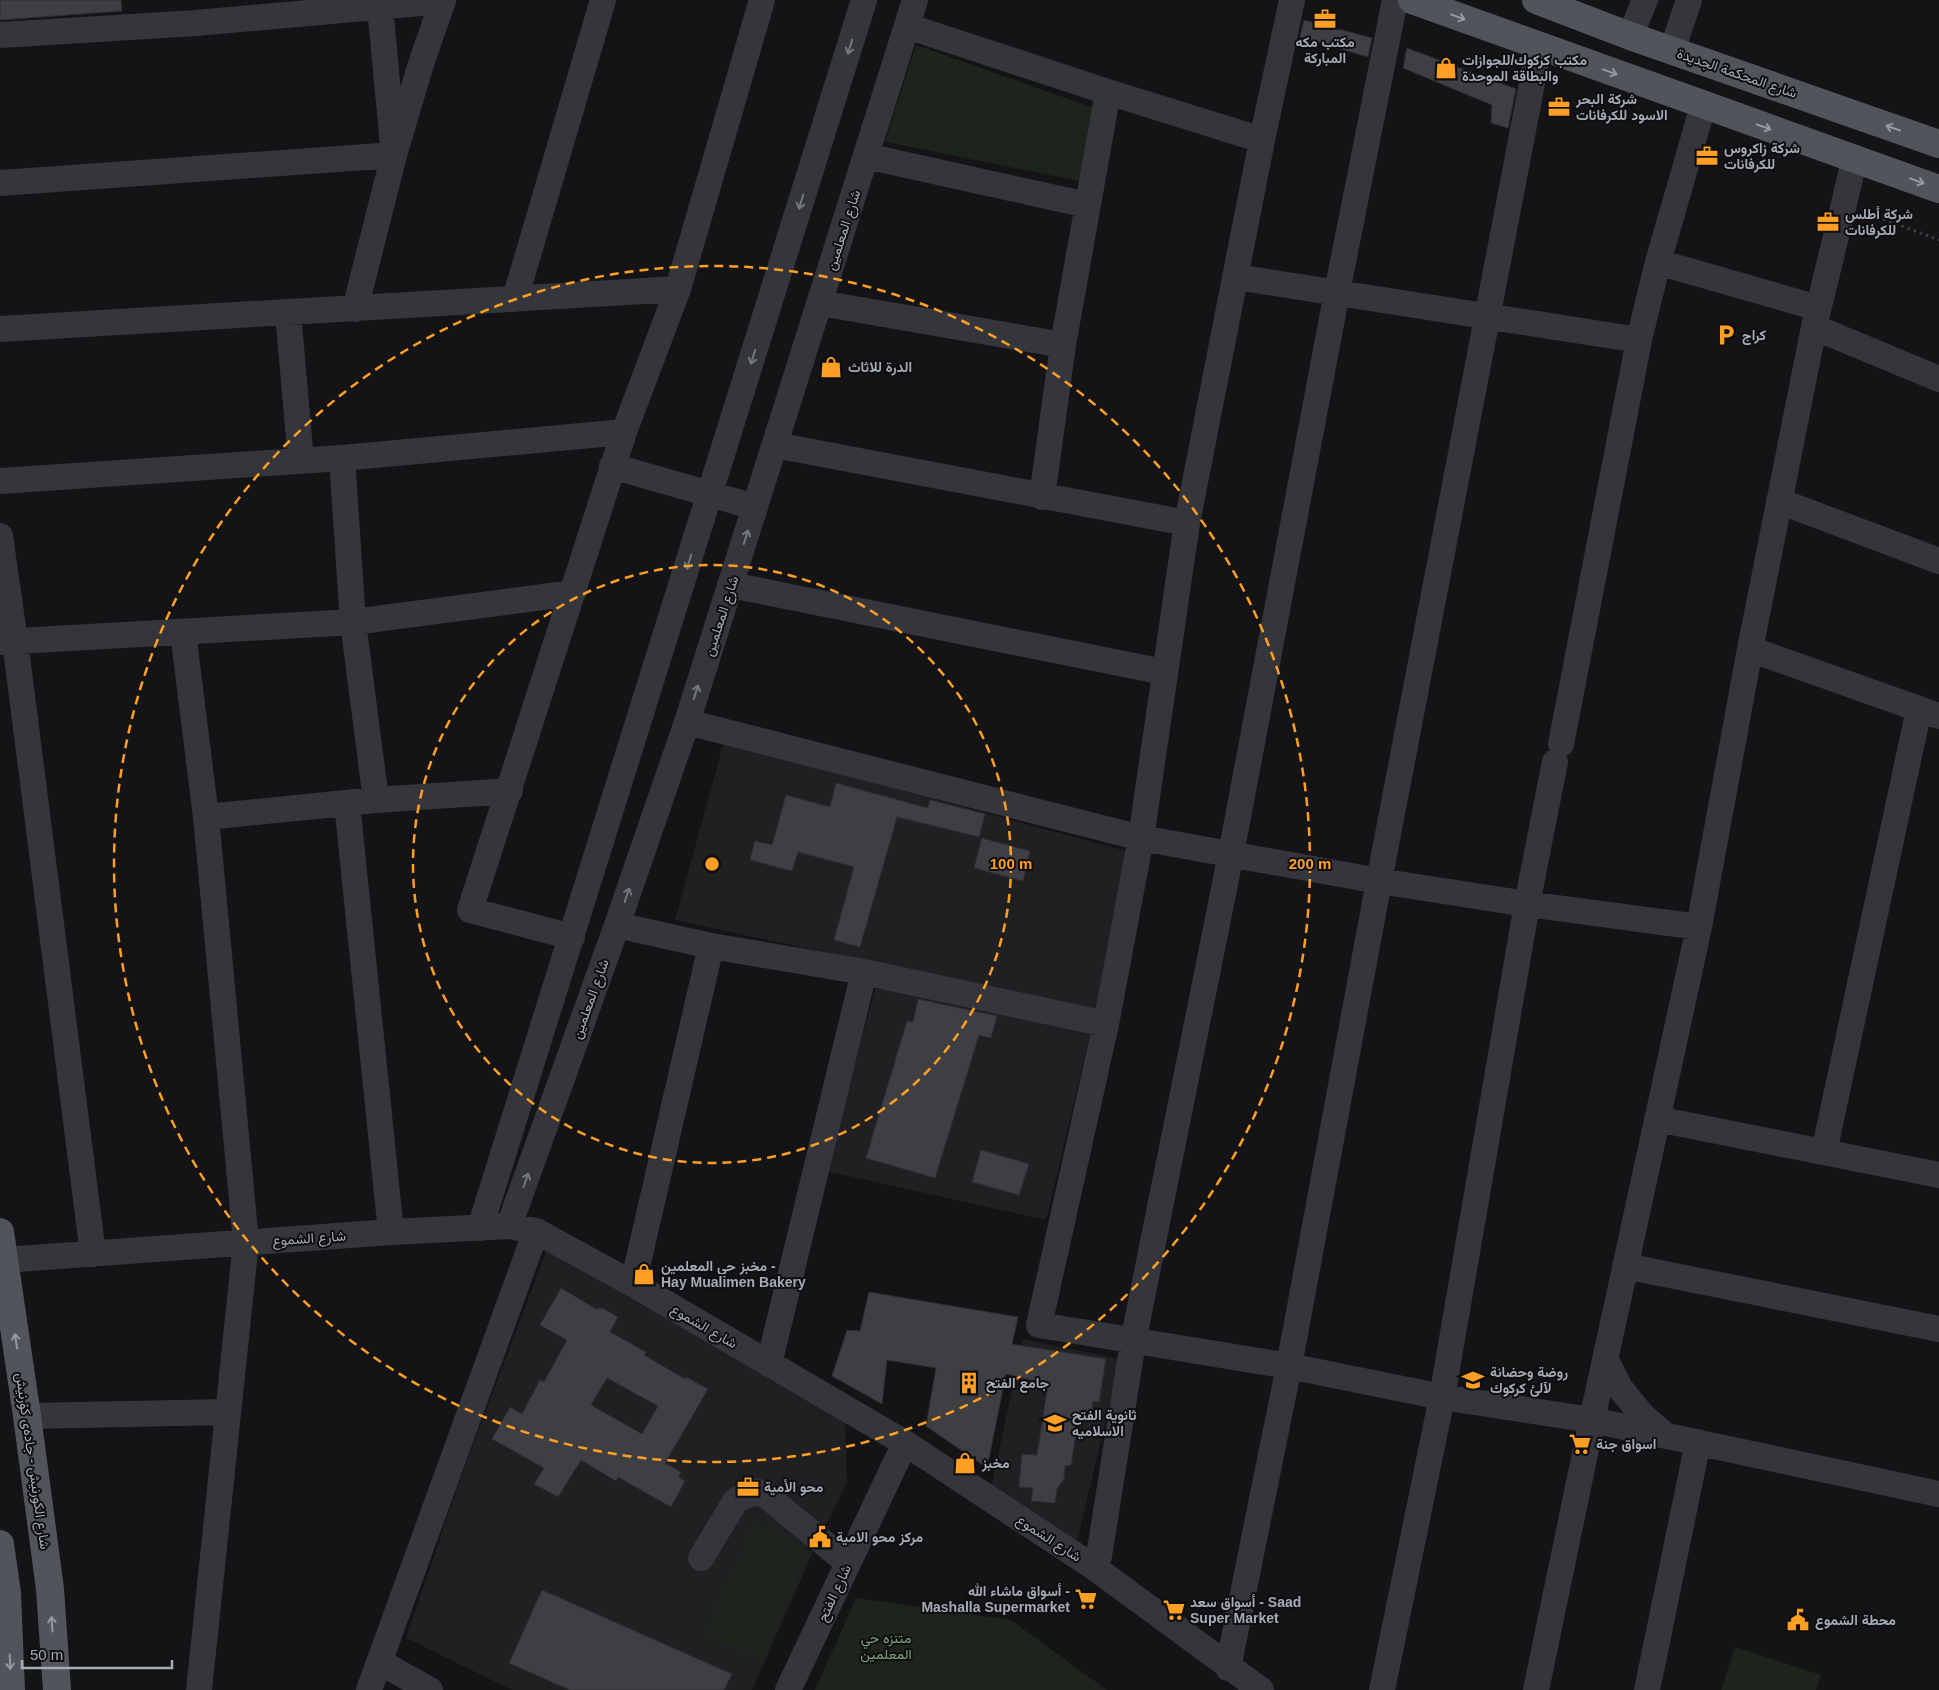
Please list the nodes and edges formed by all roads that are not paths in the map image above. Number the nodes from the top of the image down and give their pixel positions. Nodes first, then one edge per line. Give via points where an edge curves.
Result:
1 (603, 0) edge
2 (762, 0) edge
3 (864, 0) edge
4 (915, 0) edge
5 (1292, 0) edge
6 (1396, 0) edge
7 (1412, 0) edge
8 (1645, 0) edge
9 (1689, 0) edge
10 (443, 1) edge
11 (1546, 2) edge
12 (380, 7) junction
13 (200, 11) edge
14 (907, 26) junction
15 (0, 35) edge
16 (1630, 36) junction
17 (1539, 47) junction
18 (1672, 50) junction
19 (1108, 92) junction
20 (1703, 106) junction
21 (1262, 140) junction
22 (1939, 144) edge
23 (394, 155) junction
24 (866, 156) junction
25 (1855, 158) junction
26 (0, 183) edge
27 (1939, 189) edge
28 (1087, 205) junction
29 (1658, 262) junction
30 (1236, 277) junction
31 (678, 289) junction
32 (1337, 292) junction
33 (515, 300) junction
34 (820, 303) junction
35 (355, 309) junction
36 (288, 313) junction
37 (1489, 316) junction
38 (1816, 318) junction
39 (0, 329) edge
40 (1639, 340) junction
41 (1063, 345) junction
42 (1939, 379) edge
43 (624, 432) junction
44 (775, 445) junction
45 (342, 458) junction
46 (301, 461) junction
47 (612, 466) junction
48 (0, 481) edge
49 (711, 493) junction
50 (1042, 497) junction
51 (1779, 501) junction
52 (756, 507) junction
53 (1187, 524) junction
54 (0, 536) edge
55 (1939, 560) edge
56 (731, 585) junction
57 (573, 593) junction
58 (353, 622) junction
59 (183, 632) junction
60 (8, 642) edge
61 (1750, 649) junction
62 (1164, 672) junction
63 (1929, 713) edge
64 (686, 722) junction
65 (510, 791) junction
66 (376, 800) junction
67 (347, 803) junction
68 (206, 817) junction
69 (1141, 838) junction
70 (1231, 854) junction
71 (1379, 881) junction
72 (1527, 904) junction
73 (617, 925) junction
74 (1699, 927) junction
75 (572, 937) junction
76 (711, 946) junction
77 (864, 972) junction
78 (1106, 1024) junction
79 (1657, 1119) junction
80 (1824, 1152) junction
81 (1939, 1175) edge
82 (509, 1226) junction
83 (480, 1228) junction
84 (536, 1231) junction
85 (0, 1232) edge
86 (391, 1232) junction
87 (246, 1242) junction
88 (93, 1254) junction
89 (4, 1260) junction
90 (1625, 1266) junction
91 (633, 1284) junction
92 (1939, 1329) edge
93 (1133, 1342) junction
94 (1606, 1360) junction
95 (768, 1364) junction
96 (1289, 1366) junction
97 (1442, 1397) junction
98 (228, 1412) junction
99 (27, 1416) junction
100 (1592, 1420) junction
101 (1665, 1435) junction
102 (1698, 1442) junction
103 (905, 1443) junction
104 (1939, 1494) edge
105 (0, 1544) edge
106 (701, 1558) dead end
107 (848, 1563) junction
108 (1095, 1568) junction
109 (380, 1662) junction
110 (1228, 1668) junction
111 (11, 1690) edge
112 (57, 1690) edge
113 (199, 1690) edge
114 (369, 1690) edge
115 (430, 1690) edge
116 (788, 1690) edge
117 (1260, 1690) edge
118 (1382, 1690) edge
119 (1536, 1690) edge
120 (1647, 1690) edge

1 - 33 street
2 - 31 street
3 -> 49 street
4 - 14 street, شارع المعلمين
5 - 21 street
6 - 32 street
7 -> 17 main road
8 - 16 street
9 - 18 street
10 - 12 street
10 - 23 street
11 - 16 main road, شارع المحكمة الجديدة
12 - 13 street
12 - 23 street
13 - 15 street
14 - 19 street
14 - 24 street, شارع المعلمين
16 - 18 main road, شارع المحكمة الجديدة
17 -> 20 main road
17 - 37 street
22 -> 18 main road, شارع المحكمة الجديدة
19 - 21 street
19 - 28 street
20 -> 25 main road
20 - 29 street
21 - 30 street
23 - 26 street
23 - 35 street
24 - 28 street
24 - 34 street, شارع المعلمين
25 -> 27 main road
25 - 38 street
28 - 41 street
29 - 38 street
29 - 40 street
30 - 32 street
30 - 53 street
31 - 33 street
31 - 43 street
32 - 37 street
32 - 70 street
33 - 35 street
34 - 41 street
34 - 44 street, شارع المعلمين
35 - 36 street
36 - 39 street
36 - 46 street
37 - 40 street
37 - 71 street
38 - 42 street
38 - 51 street
40 - 72 street
41 - 50 street
43 - 45 street
43 - 47 street
44 - 50 street
44 - 52 street, شارع المعلمين
45 - 46 street
45 - 58 street
46 - 48 street
47 - 49 street
47 - 57 street
49 - 52 street
49 -> 75 street
50 - 53 street
51 - 55 street
51 - 61 street
56 -> 52 street, شارع المعلمين
53 - 62 street
54 - 60 street
56 - 62 street
64 -> 56 street, شارع المعلمين
57 - 58 street
57 - 65 street
58 - 59 street
58 - 66 street
59 - 60 street
59 - 68 street
60 - 88 street
61 - 63 street
61 - 74 street
62 - 69 street
63 - 80 street
64 - 69 street
73 -> 64 street, شارع المعلمين
65 - 66 street
65 - 75 street via 470,910
66 - 67 street
67 - 68 street
67 - 86 street
68 - 87 street
69 - 70 street
69 - 78 street
70 - 71 street
70 - 93 street
71 - 72 street
71 - 96 street
72 - 74 street
72 - 97 street
73 - 76 street
82 -> 73 street, شارع المعلمين
74 - 79 street
75 - 83 street
76 - 77 street
76 - 91 street
77 - 78 street
77 - 95 street
78 - 93 street via 1039,1325
79 - 80 street
79 - 90 street
80 - 81 street
82 - 83 street, شارع الشموع
82 - 84 street, شارع الشموع
83 - 86 street, شارع الشموع
84 - 91 street, شارع الشموع
84 - 109 street
85 - 89 main road, شارع الكورنيش - جادەی کۆرنیش
86 - 87 street, شارع الشموع
87 - 88 street, شارع الشموع
87 - 98 street
88 - 89 street, شارع الشموع
99 -> 89 main road, شارع الكورنيش - جادەی کۆرنیش
90 - 92 street
90 - 94 street
91 - 95 street, شارع الشموع
93 - 96 street
93 - 108 street
94 - 100 street
94 - 101 street via 1620,1388 1642,1415
95 - 103 street, شارع الشموع
96 - 97 street
96 - 110 street
97 - 100 street
97 - 118 street
98 - 99 street
98 - 113 street
112 -> 99 main road, شارع الكورنيش - جادەی کۆرنیش via 50,1589
100 - 101 street
100 - 119 street
101 - 102 street
102 - 104 street
102 - 120 street
103 - 107 street, شارع الفتح
103 - 108 street, شارع الشموع
105 -> 111 main road via 7,1593
106 - 107 street via 736,1500 756,1490
107 - 116 street, شارع الفتح
108 - 110 street, شارع الشموع
109 - 114 street
109 - 115 street
110 - 117 street, شارع الشموع

